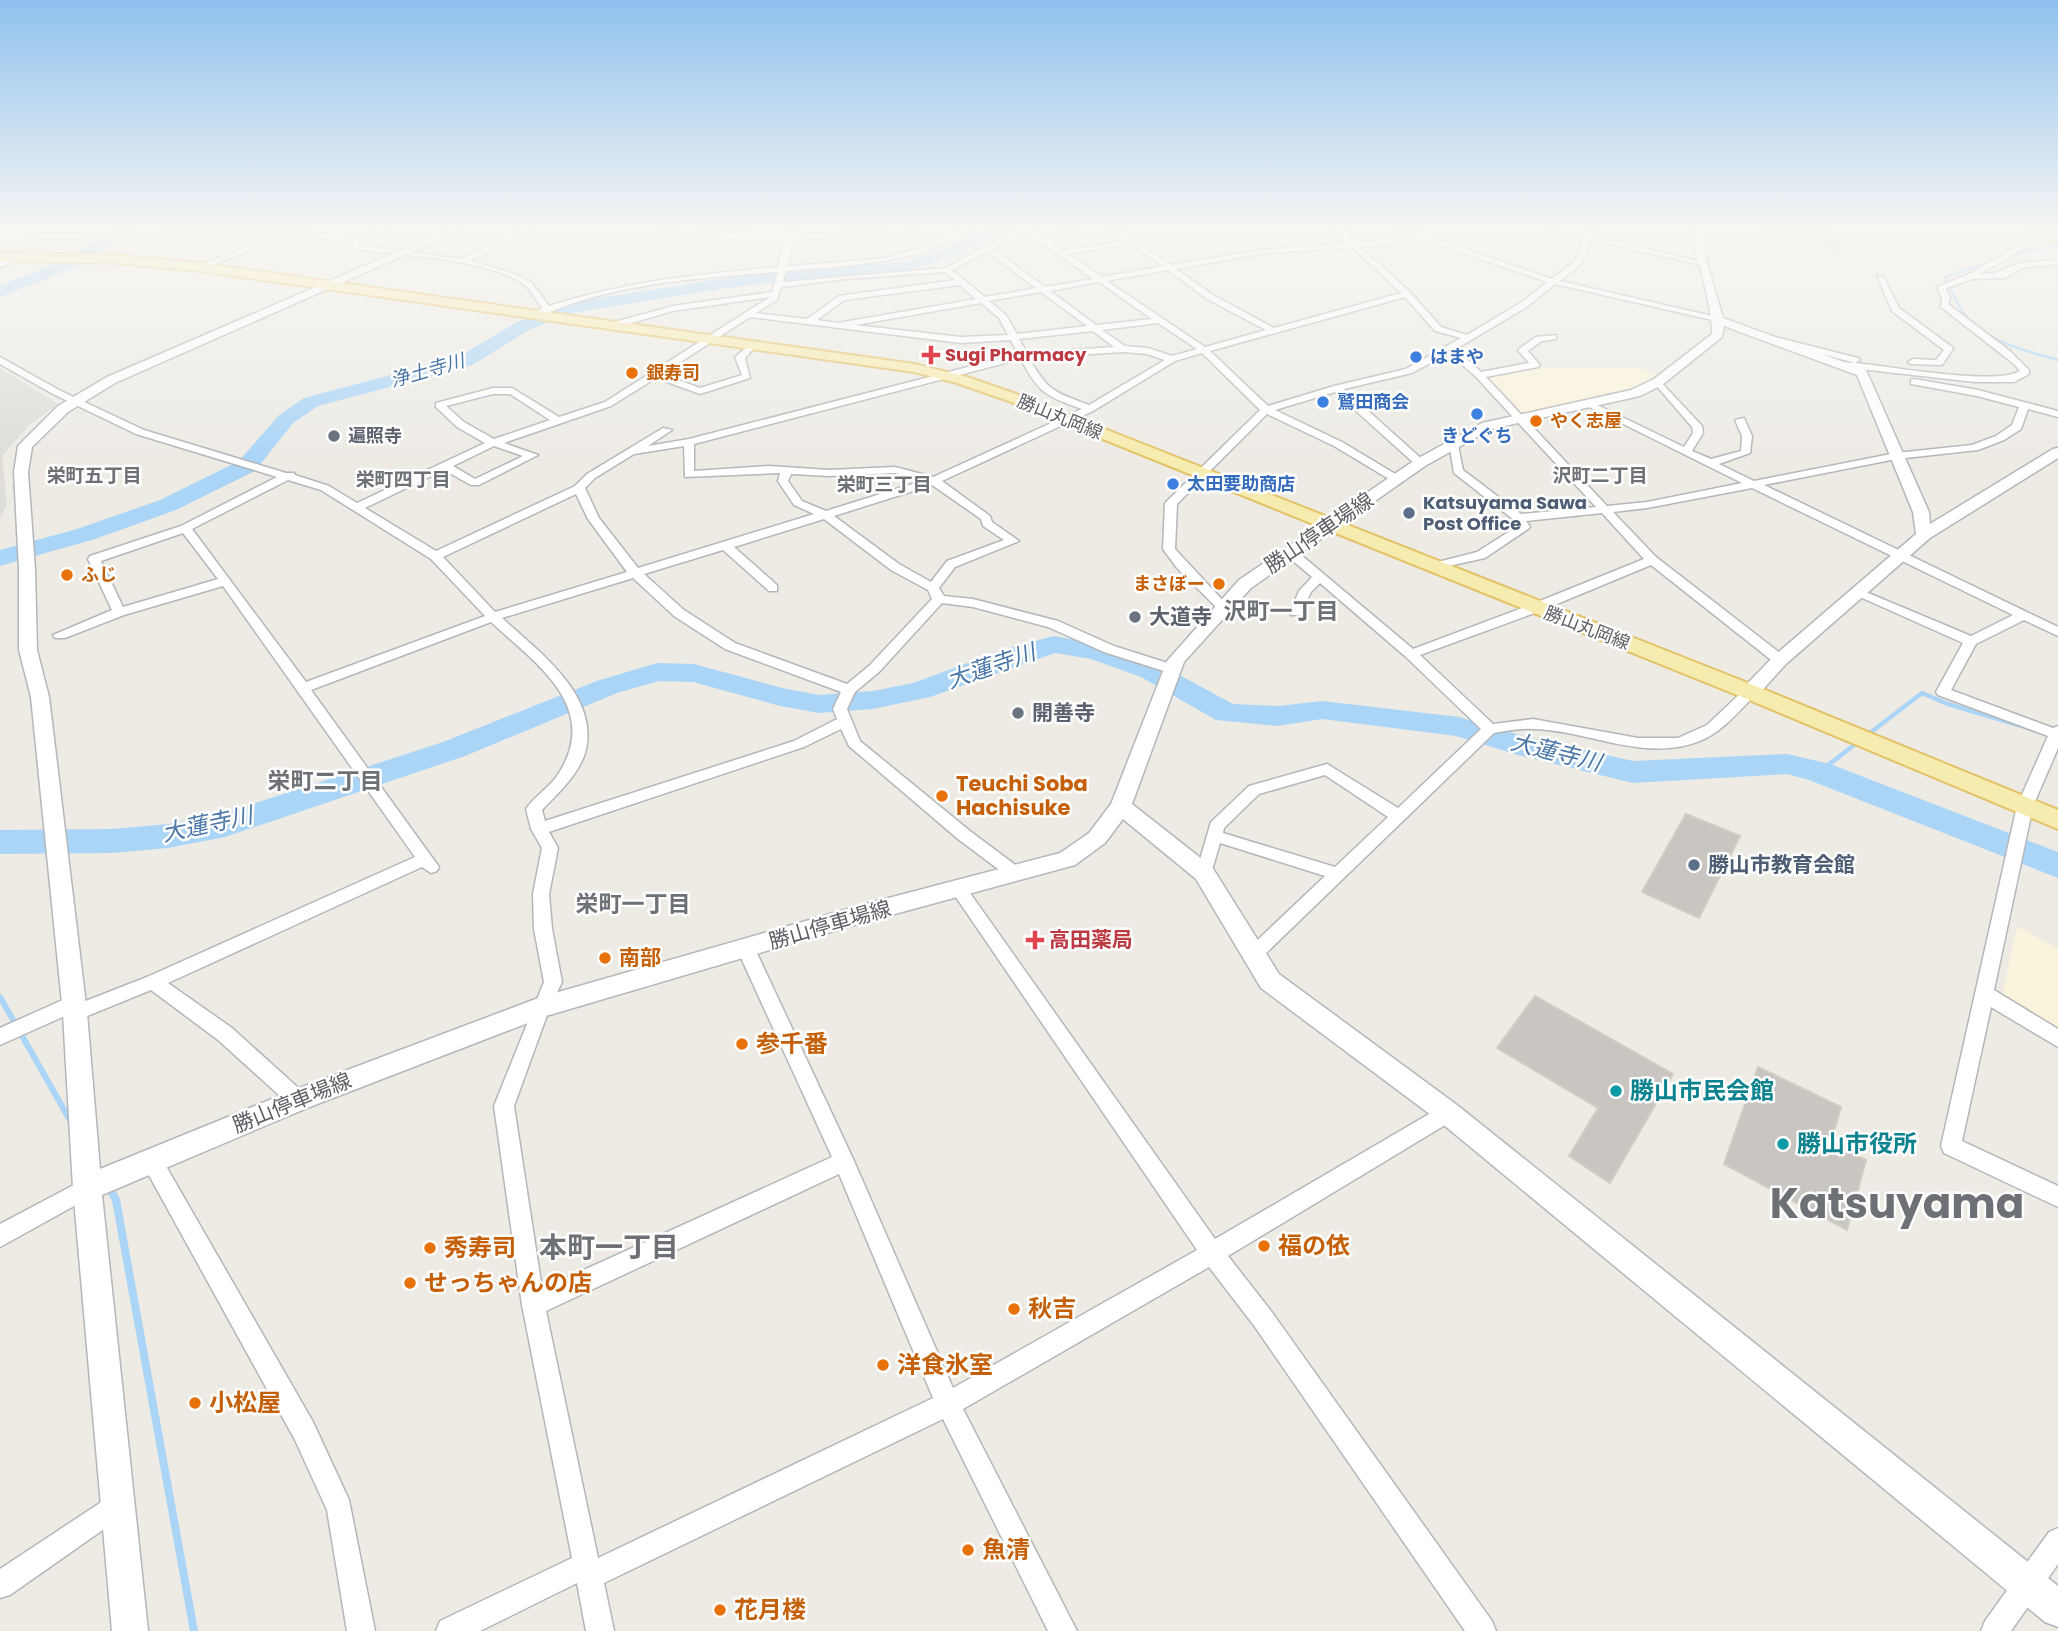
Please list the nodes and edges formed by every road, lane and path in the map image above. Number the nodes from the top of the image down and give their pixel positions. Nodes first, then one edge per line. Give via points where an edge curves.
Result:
1 (284, 304) edge
2 (479, 304) edge
3 (539, 304) edge
4 (567, 304) edge
5 (697, 304) edge
6 (767, 304) edge
7 (833, 304) edge
8 (958, 304) edge
9 (987, 304) edge
10 (1065, 304) edge
11 (1138, 304) edge
12 (1225, 304) edge
13 (1370, 304) edge
14 (1416, 304) edge
15 (1523, 304) edge
16 (1650, 304) edge
17 (1714, 304) edge
18 (1893, 304) edge
19 (1944, 304) edge
20 (542, 312) junction
21 (752, 314) junction
22 (1162, 320) junction
23 (1718, 320) junction
24 (810, 321) junction
25 (614, 325) junction
26 (839, 325) junction
27 (1097, 327) junction
28 (1273, 331) junction
29 (1015, 337) junction
30 (1553, 337) dead end
31 (1469, 338) junction
32 (712, 340) junction
33 (1779, 341) junction
34 (752, 346) junction
35 (1123, 349) junction
36 (1450, 349) junction
37 (1204, 350) junction
38 (1023, 356) junction
39 (1172, 359) junction
40 (0, 360) edge
41 (1842, 364) junction
42 (1862, 373) junction
43 (657, 374) junction
44 (943, 375) junction
45 (1479, 375) junction
46 (1658, 382) junction
47 (1337, 388) junction
48 (74, 401) junction
49 (1588, 404) junction
50 (2024, 405) junction
51 (1090, 409) junction
52 (1266, 410) junction
53 (2058, 414) edge
54 (1517, 418) junction
55 (1068, 420) junction
56 (1740, 420) dead end
57 (560, 422) junction
58 (667, 430) dead end
59 (689, 442) junction
60 (493, 443) junction
61 (1453, 445) junction
62 (1687, 451) junction
63 (630, 452) junction
64 (2058, 452) edge
65 (1896, 456) junction
66 (1420, 463) junction
67 (1710, 463) junction
68 (446, 467) junction
69 (786, 471) junction
70 (1202, 474) junction
71 (286, 475) junction
72 (1398, 480) junction
73 (934, 481) junction
74 (1755, 484) junction
75 (579, 488) junction
76 (358, 507) junction
77 (1602, 509) junction
78 (825, 515) junction
79 (1519, 518) junction
80 (1328, 525) junction
81 (185, 528) junction
82 (1924, 535) junction
83 (725, 545) junction
84 (1290, 552) junction
85 (1900, 555) junction
86 (435, 556) junction
87 (1652, 560) junction
88 (1434, 567) junction
89 (634, 572) junction
90 (1319, 577) junction
91 (226, 581) junction
92 (772, 588) dead end
93 (1857, 593) junction
94 (936, 594) junction
95 (1223, 607) junction
96 (1535, 608) junction
97 (119, 612) junction
98 (1296, 612) dead end
99 (2024, 615) junction
100 (494, 617) junction
101 (2058, 632) edge
102 (60, 635) dead end
103 (1971, 641) junction
104 (1410, 654) junction
105 (1780, 660) junction
106 (1172, 669) junction
107 (303, 688) junction
108 (849, 690) junction
109 (1750, 692) junction
110 (844, 721) junction
111 (1490, 729) junction
112 (2057, 733) edge
113 (1121, 806) junction
114 (2025, 806) junction
115 (1399, 816) junction
116 (2058, 820) edge
117 (539, 829) junction
118 (1214, 836) junction
119 (1203, 873) junction
120 (1016, 874) junction
121 (1338, 874) junction
122 (959, 890) junction
123 (746, 949) junction
124 (1253, 956) junction
125 (153, 982) junction
126 (1983, 993) junction
127 (541, 1006) junction
128 (75, 1008) junction
129 (0, 1037) edge
130 (2058, 1039) edge
131 (299, 1100) junction
132 (1448, 1113) junction
133 (152, 1161) junction
134 (844, 1161) junction
135 (87, 1188) junction
136 (2058, 1197) edge
137 (0, 1236) edge
138 (1212, 1253) junction
139 (533, 1305) junction
140 (948, 1404) junction
141 (118, 1504) junction
142 (2058, 1541) edge
143 (586, 1571) junction
144 (0, 1585) edge
145 (2029, 1586) junction
146 (2058, 1609) edge
147 (130, 1631) edge
148 (362, 1631) edge
149 (450, 1631) edge
150 (600, 1631) edge
151 (1063, 1631) edge
152 (1482, 1631) edge
153 (1995, 1631) edge

1 - 48 street via 122,375
2 - 20 main road, 勝山丸岡線
3 - 20 street
4 - 20 street
5 - 25 street
6 - 21 street
7 - 24 street
8 - 26 street
9 - 29 street via 1003,317
10 - 27 street
11 - 22 street
12 - 28 street
13 - 28 street
14 - 31 street via 1438,329
15 - 31 street
16 - 23 street
17 - 23 street
18 - 33 street via 1949,349 1943,360 1848,359
19 - 41 street via 2026,372 2014,379 1975,379
20 - 25 main road, 勝山丸岡線
21 - 24 street
21 - 32 street
22 - 27 street
22 - 37 street
23 - 33 street
23 - 46 street, 勝山停車場線 via 1718,335
24 - 26 street
25 - 32 main road, 勝山丸岡線
26 - 29 street via 952,339
27 - 29 street
27 - 35 street
28 - 37 street
29 - 38 street
30 - 45 street via 1539,339 1523,350 1535,365
31 - 36 street
32 - 34 main road, 勝山丸岡線
32 - 43 street
33 - 41 street
34 - 43 street via 740,357 747,376 700,391
34 - 44 main road, 勝山丸岡線
35 - 38 street
35 - 39 street
36 - 45 street
36 - 47 street via 1409,372
37 - 39 street
37 - 52 street
38 - 44 street
38 - 51 street via 1050,394
39 - 51 street
40 - 48 street
41 - 42 street
42 - 50 street
42 - 65 street
43 - 57 street via 608,404
44 - 55 main road, 勝山丸岡線
44 - 59 street
45 - 54 street
46 - 49 street, 勝山停車場線 via 1635,393
46 - 62 street via 1697,426 1698,433
47 - 52 street
47 - 66 street
48 - 71 street via 139,432
48 - 128 street via 25,446 20,472 28,650 40,696
49 - 54 street, 勝山停車場線
49 - 62 street
50 - 53 street
50 - 65 street via 2017,427 2000,438 1974,448
51 - 55 street
52 - 70 street
52 - 72 street via 1338,444
54 - 61 street, 勝山停車場線 via 1486,426
54 - 77 street
55 - 70 main road, 勝山丸岡線
55 - 73 street
56 - 67 street via 1746,428 1745,453
57 - 60 street
57 - 60 street via 512,391 439,404 460,426
58 - 63 street
59 - 63 street
59 - 69 street via 689,475
60 - 68 street
60 - 68 street via 533,455 475,483
61 - 66 street, 勝山停車場線
61 - 79 street via 1458,471
62 - 67 street
63 - 75 street
64 - 82 street
65 - 74 street
65 - 82 street via 1920,512
66 - 72 street, 勝山停車場線
67 - 74 street
68 - 76 street
69 - 73 street via 895,470
69 - 78 street via 783,481 798,503
70 - 80 main road, 勝山丸岡線
70 - 95 street via 1171,503 1169,549
71 - 76 street via 325,488
71 - 81 street
72 - 80 street, 勝山停車場線
73 - 78 street
73 - 94 street via 1013,541 951,564
74 - 77 street
74 - 85 street
75 - 86 street
75 - 89 street via 594,519
76 - 86 street
77 - 79 street
77 - 87 street
78 - 83 street
78 - 94 street
79 - 88 street via 1524,527 1481,555
80 - 84 street, 勝山停車場線
80 - 88 main road, 勝山丸岡線
81 - 91 street
81 - 97 street via 94,559
82 - 85 street
83 - 89 street
83 - 92 street
84 - 90 street
84 - 95 street, 勝山停車場線 via 1245,584
85 - 93 street
85 - 99 street
86 - 100 street
87 - 96 street
87 - 105 street
88 - 96 main road, 勝山丸岡線
89 - 100 street
89 - 108 street via 679,613 730,646
90 - 98 street via 1305,591
90 - 104 street
91 - 97 street
91 - 107 street
93 - 103 street
93 - 105 street
94 - 106 street via 1053,624 1109,649
94 - 108 street via 874,669
95 - 106 street, 勝山停車場線
96 - 104 street
96 - 109 main road, 勝山丸岡線
97 - 102 street
99 - 101 street
99 - 103 street
100 - 107 street
100 - 117 street via 551,670 578,708 579,749 564,778 534,809
103 - 112 street via 1943,692
104 - 111 street
105 - 109 street
106 - 113 street, 勝山停車場線
107 - 125 street via 429,863
108 - 110 street via 839,709
109 - 111 street via 1709,729 1677,743 1618,740 1533,724
109 - 114 main road, 勝山丸岡線
110 - 117 street via 799,744
110 - 120 street via 854,743
111 - 115 street
112 - 114 street
113 - 119 street
113 - 120 street, 勝山停車場線 via 1097,838 1067,859
114 - 116 main road, 勝山丸岡線
114 - 126 street
115 - 118 street via 1327,769 1254,790 1217,826
115 - 121 street
117 - 127 street via 550,848 541,894 553,982
118 - 119 street
118 - 121 street
119 - 124 street
120 - 122 street, 勝山停車場線
121 - 124 street
122 - 123 street, 勝山停車場線
122 - 138 street
123 - 127 street, 勝山停車場線
123 - 134 street
124 - 132 street via 1270,981
125 - 128 street
125 - 131 street via 225,1034
126 - 130 street
126 - 136 street via 1951,1146
127 - 131 street, 勝山停車場線
127 - 139 street via 504,1106
128 - 129 street
128 - 135 street
131 - 133 street, 勝山停車場線
132 - 138 street
132 - 145 street
133 - 135 street, 勝山停車場線
133 - 148 street via 304,1431 340,1509
134 - 139 street
134 - 140 street
135 - 137 street
135 - 141 street
138 - 140 street
138 - 152 street
139 - 143 street
140 - 143 street
140 - 151 street
141 - 144 street
141 - 147 street
142 - 145 street
143 - 149 street
143 - 150 street
145 - 146 street
145 - 153 street

